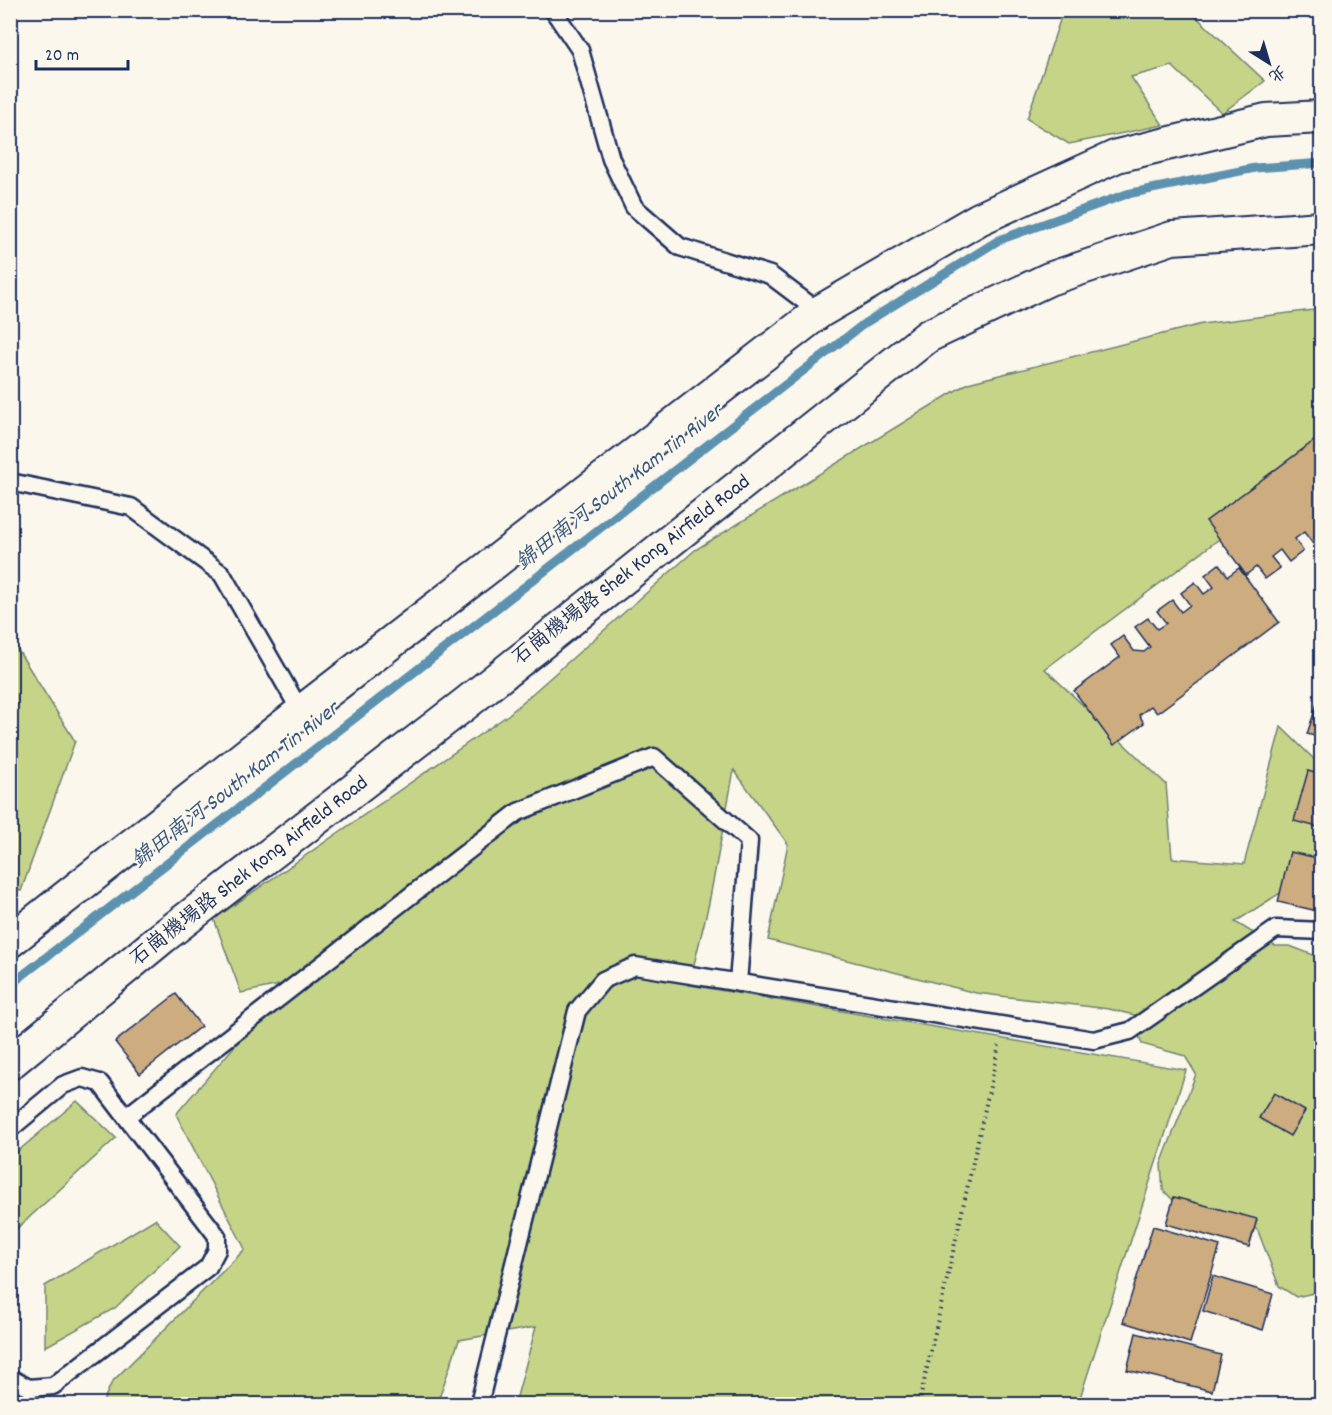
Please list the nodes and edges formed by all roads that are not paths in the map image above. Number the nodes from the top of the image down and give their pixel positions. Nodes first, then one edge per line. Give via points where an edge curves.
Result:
1 (553, 10) edge
2 (1322, 117) edge
3 (1322, 228) edge
4 (819, 312) junction
5 (10, 482) edge
6 (301, 712) junction
7 (1322, 931) edge
8 (10, 941) edge
9 (738, 983) junction
10 (10, 1063) edge
11 (126, 1117) junction
12 (10, 1129) edge
13 (10, 1378) edge
14 (479, 1404) edge

1 - 4 lane via 580,50 611,159 634,207 680,248 770,274
2 - 4 street via 1266,120 1117,156 979,219
3 - 10 street, 石崗機場路 Shek Kong Airfield Road via 1173,238 1049,279 928,336 456,711 163,937
4 - 6 street
5 - 6 lane via 131,507 222,574
6 - 8 street
7 - 9 lane via 1276,929 1130,1031 1094,1040
9 - 11 lane via 749,841 654,757 518,812
9 - 14 lane via 635,966 603,980 577,1011
11 - 12 lane via 99,1083 82,1078 63,1085
11 - 13 lane via 217,1236 217,1250 208,1267 53,1386 29,1388

